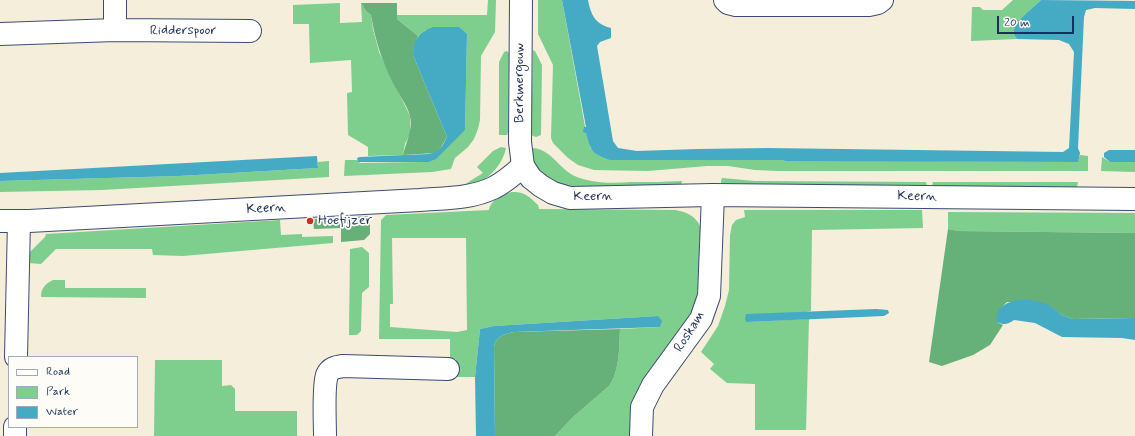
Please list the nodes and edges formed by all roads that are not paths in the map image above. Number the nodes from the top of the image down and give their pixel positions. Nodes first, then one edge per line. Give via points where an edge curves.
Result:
1 (114, 0) edge
2 (521, 0) edge
3 (725, 0) edge
4 (882, 0) edge
5 (115, 30) junction
6 (250, 31) dead end
7 (0, 34) edge
8 (523, 166) junction
9 (713, 195) junction
10 (1135, 199) edge
11 (10, 221) edge
12 (16, 356) edge
13 (448, 369) dead end
14 (325, 436) edge
15 (641, 436) edge

1 - 5 street
2 - 8 street, Berkmergouw via 520,142
3 - 4 street via 736,5 869,5
5 - 6 street, Ridderspoor
5 - 7 street, Ridderspoor
8 - 9 street, Keern via 531,178 541,186 570,198
8 - 11 street, Keern via 493,188 466,197
9 - 10 street, Keern
9 - 15 street, Roskam via 706,308 701,319 653,385 642,407
11 - 12 street
13 - 14 street via 334,367 327,374 325,384

